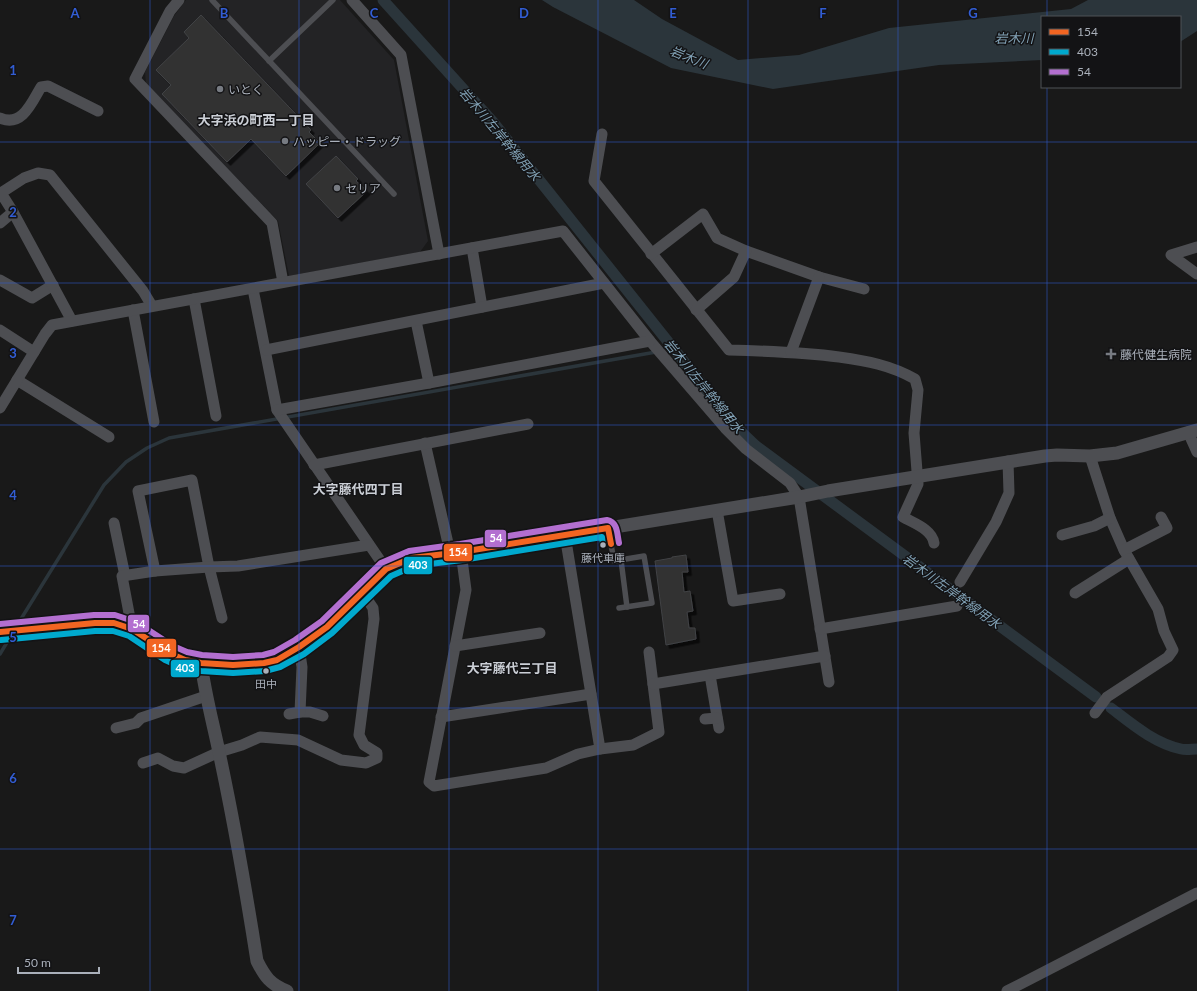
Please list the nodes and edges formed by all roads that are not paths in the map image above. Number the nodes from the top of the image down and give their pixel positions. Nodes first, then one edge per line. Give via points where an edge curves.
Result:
1 (179, 0) edge
2 (212, 0) edge
3 (333, 0) edge
4 (352, 0) edge
5 (269, 61) junction
6 (98, 111) dead end
7 (1, 122) edge
8 (602, 134) dead end
9 (394, 194) dead end
10 (14, 212) junction
11 (0, 223) edge
12 (1197, 247) edge
13 (472, 248) junction
14 (746, 251) junction
15 (439, 254) junction
16 (651, 254) junction
17 (1197, 274) edge
18 (282, 277) dead end
19 (820, 277) junction
20 (0, 280) edge
21 (604, 284) junction
22 (53, 285) junction
23 (253, 289) junction
24 (864, 289) dead end
25 (194, 299) junction
26 (152, 306) junction
27 (482, 307) junction
28 (133, 310) junction
29 (696, 310) junction
30 (72, 321) junction
31 (416, 321) junction
32 (0, 330) edge
33 (650, 341) junction
34 (266, 350) junction
35 (34, 352) junction
36 (791, 352) junction
37 (17, 380) junction
38 (429, 383) junction
39 (4, 394) edge
40 (0, 408) edge
41 (280, 415) junction
42 (216, 416) dead end
43 (154, 422) dead end
44 (528, 424) dead end
45 (1193, 431) edge
46 (109, 437) dead end
47 (425, 443) junction
48 (1197, 452) edge
49 (1090, 456) junction
50 (1008, 461) junction
51 (314, 465) junction
52 (918, 477) junction
53 (799, 497) junction
54 (717, 510) junction
55 (1161, 517) dead end
56 (1110, 518) junction
57 (114, 523) dead end
58 (608, 528) junction
59 (565, 535) junction
60 (1062, 535) dead end
61 (934, 543) dead end
62 (369, 545) junction
63 (455, 552) junction
64 (1126, 554) junction
65 (621, 560) junction
66 (209, 567) junction
67 (386, 569) junction
68 (154, 571) junction
69 (125, 576) junction
70 (960, 582) dead end
71 (362, 592) junction
72 (1075, 593) dead end
73 (780, 594) dead end
74 (957, 606) dead end
75 (627, 607) junction
76 (619, 608) dead end
77 (222, 618) dead end
78 (820, 629) junction
79 (132, 630) junction
80 (2, 631) edge
81 (540, 633) dead end
82 (455, 646) junction
83 (300, 647) junction
84 (649, 652) dead end
85 (825, 656) junction
86 (201, 663) junction
87 (710, 674) junction
88 (829, 682) dead end
89 (653, 684) junction
90 (591, 694) junction
91 (206, 696) junction
92 (1095, 713) dead end
93 (323, 716) dead end
94 (441, 717) junction
95 (705, 719) dead end
96 (116, 728) dead end
97 (600, 749) junction
98 (219, 752) junction
99 (143, 763) dead end
100 (1197, 893) edge
101 (287, 991) edge
102 (1007, 991) edge

1 - 18 street via 170,11 135,79 272,223
2 - 5 lane
3 - 5 lane
4 - 15 street via 401,55
5 - 9 lane
6 - 7 street via 48,86 41,87 24,115 16,120
8 - 16 street via 594,181
10 - 11 street
10 - 22 street
10 - 26 street via 1,193 24,178 38,173 50,176 143,291
12 - 17 street via 1171,255
13 - 15 street
13 - 21 street via 563,231
13 - 27 street
14 - 16 street via 717,238 703,214
14 - 19 street
14 - 29 street via 734,277
15 - 23 street
16 - 29 street
19 - 24 street
19 - 36 street
20 - 22 street via 32,298
21 - 27 street
21 - 33 street
22 - 30 street
23 - 25 street
23 - 34 street
25 - 26 street
25 - 42 street
26 - 28 street
27 - 31 street
28 - 30 street
28 - 43 street
29 - 36 street via 728,350
30 - 35 street via 52,325
31 - 34 street
31 - 38 street
32 - 35 street
33 - 38 street
33 - 53 street via 736,439 790,483
34 - 41 street
35 - 37 street
36 - 52 street via 874,362 900,370 915,379 918,390 914,433
37 - 39 street
37 - 46 street
38 - 41 street
39 - 40 street
41 - 51 street
44 - 47 street
45 - 48 street
45 - 49 street via 1117,453
47 - 51 street
47 - 63 street
49 - 50 street via 1057,455
49 - 56 street
50 - 52 street
50 - 70 street via 1009,493 996,522
51 - 62 street
52 - 53 street
52 - 61 street via 918,484 902,517 930,532
53 - 54 street
53 - 78 street
54 - 58 street
54 - 73 street via 733,601
55 - 64 street via 1167,528
56 - 60 street via 1094,526
56 - 64 street
57 - 69 street
58 - 59 street
58 - 65 lane via 614,561
59 - 63 street
59 - 90 street
62 - 66 street via 238,566
62 - 67 street
63 - 67 street via 412,558
63 - 82 street via 466,590
64 - 72 street
64 - 92 street via 1158,609 1164,632 1173,650 1168,657 1107,697
65 - 75 lane
65 - 75 lane via 644,556 652,602
66 - 68 street
66 - 68 street via 192,480 138,491
66 - 77 street
67 - 71 street
68 - 69 street
69 - 79 street via 122,576
71 - 83 street via 327,627
71 - 98 street via 374,608 374,619 359,735 364,745 377,752 377,758 366,763 341,760 298,740 260,736
74 - 78 street
75 - 76 lane
78 - 85 street
79 - 80 street via 114,623 94,623
79 - 86 street via 169,653
81 - 82 street
82 - 94 street
83 - 86 street via 264,664
83 - 93 street via 302,666 295,713 310,712
84 - 89 street
85 - 87 street
85 - 88 street
86 - 91 street
87 - 89 street
87 - 95 street via 718,723
89 - 97 street via 659,732 633,745
90 - 94 street
90 - 97 street
91 - 96 street
91 - 98 street
94 - 97 street via 429,782 434,786 546,768 578,754
98 - 99 street via 184,768 173,766 158,758
98 - 101 street via 257,961 264,976
100 - 102 street

